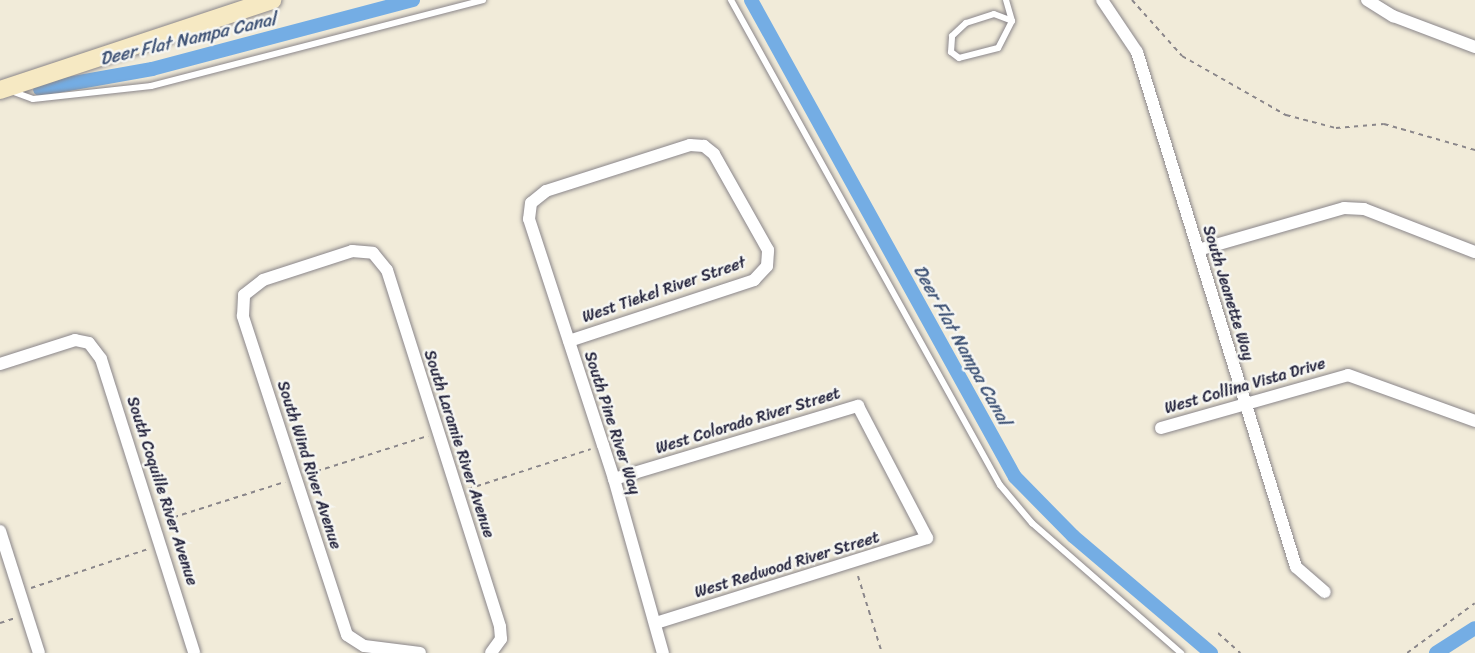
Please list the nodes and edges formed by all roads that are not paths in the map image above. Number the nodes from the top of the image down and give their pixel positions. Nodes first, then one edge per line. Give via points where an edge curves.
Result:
1 (272, 0) edge
2 (483, 0) edge
3 (731, 0) edge
4 (1006, 0) edge
5 (1102, 0) edge
6 (1368, 1) edge
7 (248, 4) edge
8 (226, 7) edge
9 (1012, 21) junction
10 (1475, 47) edge
11 (1, 89) edge
12 (1198, 250) junction
13 (1475, 252) edge
14 (373, 253) joint
15 (767, 266) joint
16 (569, 341) junction
17 (0, 364) edge
18 (1244, 400) junction
19 (1475, 421) edge
20 (1161, 428) dead end
21 (614, 479) junction
22 (0, 531) edge
23 (927, 538) joint
24 (1324, 592) dead end
25 (656, 623) junction
26 (494, 651) edge
27 (39, 653) edge
28 (194, 653) edge
29 (415, 653) edge
30 (420, 653) edge
31 (663, 653) edge
32 (1181, 653) edge

1 - 7 street
2 - 11 lane via 151,86 33,99
3 - 32 lane via 1000,485 1032,523
4 - 9 lane
5 - 12 street, South Jeanette Way via 1137,52
6 - 10 street
7 - 8 street
8 - 11 street
9 - 9 lane via 998,48 984,55 959,58 951,51 952,36 966,23 994,14
12 - 13 street via 1344,208 1364,209
12 - 18 street, South Jeanette Way
14 - 26 street, South Laramie River Avenue via 387,270 501,627
14 - 29 street, South Wind River Avenue via 352,251 262,280 244,296 243,316 347,635 355,642
15 - 16 street, West Tiekel River Street via 754,280
15 - 16 street, South Pine River Way via 768,250 714,154 704,146 690,145 546,191 531,203 529,219
16 - 21 street, South Pine River Way
17 - 28 street, South Coquille River Avenue via 75,340 89,343 101,360 164,544
18 - 19 street, West Collina Vista Drive via 1348,375
18 - 20 street, West Collina Vista Drive
18 - 24 street, South Jeanette Way via 1296,567
21 - 23 street, West Colorado River Street via 858,406
21 - 25 street, South Pine River Way
22 - 27 street
23 - 25 street, West Redwood River Street
25 - 31 street, South Pine River Way
29 - 30 street

